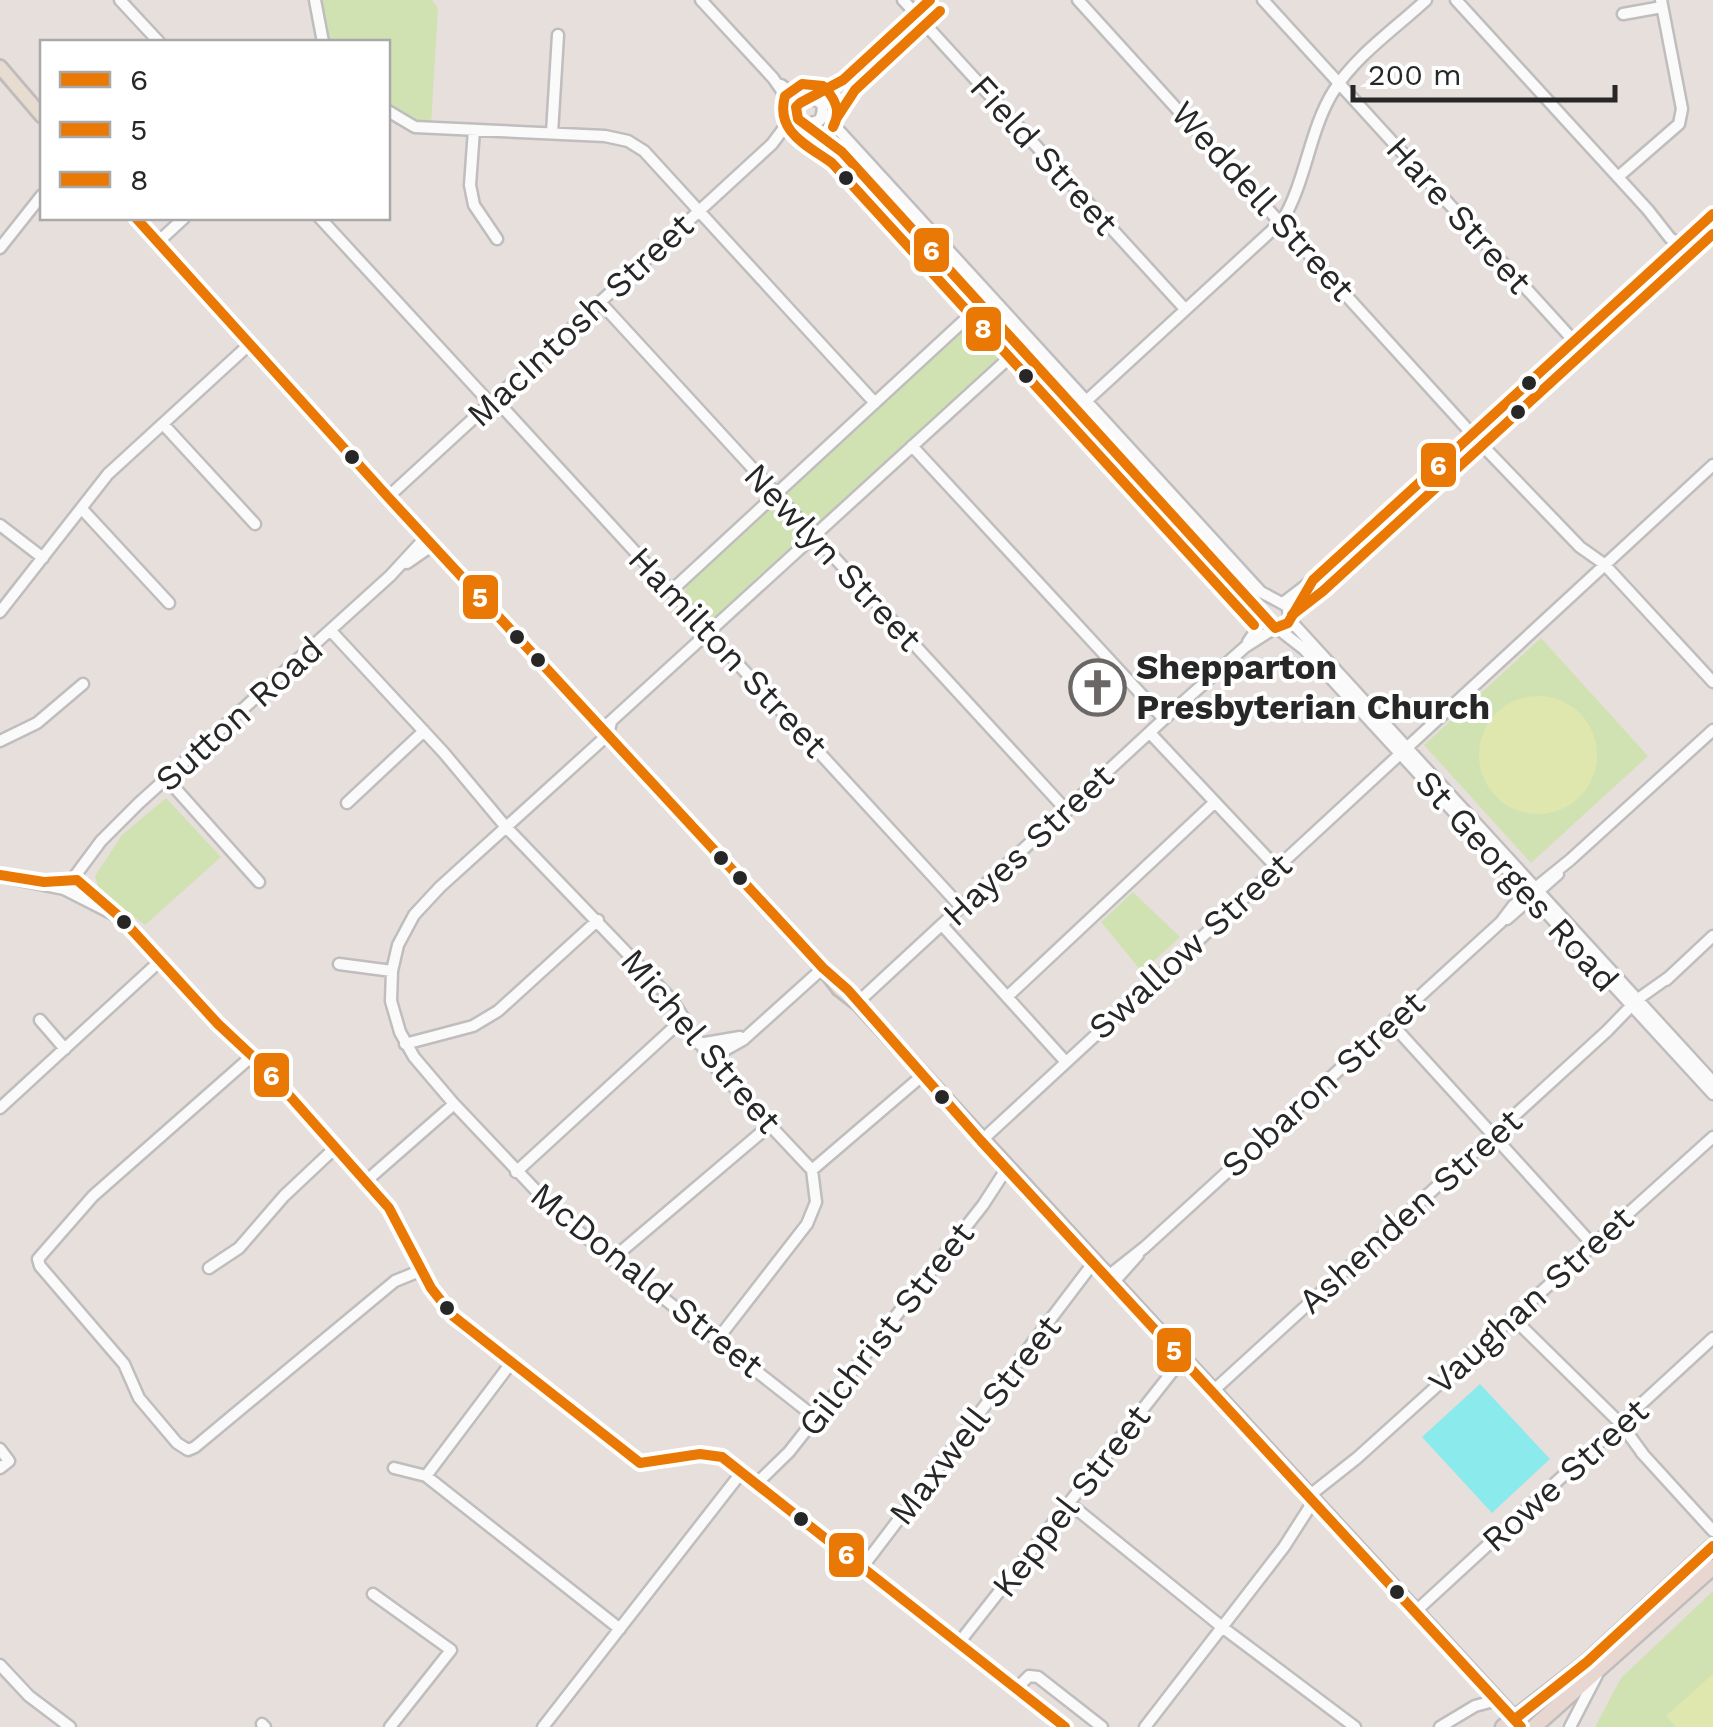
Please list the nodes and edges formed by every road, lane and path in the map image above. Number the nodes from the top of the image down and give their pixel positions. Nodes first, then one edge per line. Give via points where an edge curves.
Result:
1 (120, 0) edge
2 (315, 0) edge
3 (701, 0) edge
4 (903, 0) edge
5 (930, 0) edge
6 (1078, 0) edge
7 (1264, 0) edge
8 (1426, 0) edge
9 (1462, 2) edge
10 (1661, 3) edge
11 (915, 13) junction
12 (1623, 14) dead end
13 (558, 35) dead end
14 (157, 40) edge
15 (323, 40) edge
16 (0, 67) edge
17 (0, 78) edge
18 (773, 78) junction
19 (842, 80) junction
20 (1340, 83) junction
21 (810, 98) junction
22 (390, 111) edge
23 (796, 112) junction
24 (823, 112) junction
25 (40, 114) edge
26 (40, 114) edge
27 (804, 124) junction
28 (474, 130) junction
29 (552, 133) junction
30 (772, 144) junction
31 (1618, 177) junction
32 (40, 198) edge
33 (893, 199) junction
34 (701, 209) junction
35 (1713, 214) edge
36 (138, 220) edge
37 (182, 220) edge
38 (322, 220) edge
39 (1282, 221) junction
40 (496, 239) dead end
41 (158, 242) junction
42 (1680, 244) junction
43 (0, 248) edge
44 (986, 300) junction
45 (600, 302) junction
46 (1185, 310) junction
47 (1574, 342) junction
48 (251, 344) junction
49 (1029, 350) junction
50 (1087, 400) junction
51 (492, 401) junction
52 (875, 403) junction
53 (1077, 409) junction
54 (163, 424) junction
55 (1475, 432) junction
56 (912, 446) junction
57 (1713, 465) edge
58 (776, 494) junction
59 (388, 497) junction
60 (82, 509) junction
61 (1178, 509) junction
62 (254, 524) dead end
63 (0, 525) edge
64 (813, 537) junction
65 (429, 540) junction
66 (43, 558) junction
67 (1604, 564) junction
68 (1314, 580) junction
69 (672, 590) junction
70 (1252, 590) junction
71 (169, 603) dead end
72 (1281, 603) junction
73 (0, 612) edge
74 (1265, 616) junction
75 (1290, 619) junction
76 (1276, 628) junction
77 (331, 631) junction
78 (710, 632) junction
79 (1305, 644) junction
80 (1245, 647) junction
81 (1713, 682) edge
82 (83, 684) dead end
83 (1164, 719) junction
84 (607, 728) junction
85 (1713, 730) edge
86 (424, 731) junction
87 (1150, 733) junction
88 (0, 741) edge
89 (1404, 751) junction
90 (168, 779) junction
91 (1215, 802) junction
92 (347, 803) dead end
93 (1067, 810) junction
94 (508, 824) junction
95 (1276, 868) junction
96 (1, 876) edge
97 (260, 882) dead end
98 (76, 886) junction
99 (1534, 893) junction
100 (960, 906) junction
101 (598, 920) junction
102 (942, 925) junction
103 (1713, 936) edge
104 (160, 961) junction
105 (340, 964) dead end
106 (824, 968) junction
107 (392, 971) junction
108 (1006, 997) junction
109 (857, 1003) junction
110 (1637, 1005) junction
111 (684, 1018) junction
112 (40, 1020) dead end
113 (1390, 1023) junction
114 (750, 1034) junction
115 (405, 1044) junction
116 (699, 1044) junction
117 (64, 1048) junction
118 (252, 1056) junction
119 (709, 1059) junction
120 (1065, 1061) junction
121 (923, 1075) junction
122 (1707, 1080) edge
123 (1713, 1094) edge
124 (454, 1104) junction
125 (0, 1108) edge
126 (770, 1125) junction
127 (1493, 1135) junction
128 (1710, 1137) edge
129 (982, 1141) junction
130 (335, 1148) junction
131 (812, 1170) junction
132 (516, 1172) junction
133 (1011, 1172) junction
134 (365, 1182) junction
135 (1592, 1244) junction
136 (612, 1260) junction
137 (209, 1268) dead end
138 (422, 1270) junction
139 (1104, 1272) junction
140 (1515, 1314) junction
141 (1713, 1338) edge
142 (718, 1340) junction
143 (1183, 1358) junction
144 (511, 1364) junction
145 (1213, 1391) junction
146 (816, 1418) junction
147 (1618, 1427) junction
148 (0, 1449) edge
149 (0, 1468) edge
150 (394, 1468) dead end
151 (741, 1473) junction
152 (426, 1476) junction
153 (759, 1487) junction
154 (1315, 1502) junction
155 (1069, 1503) junction
156 (1713, 1531) edge
157 (1713, 1546) edge
158 (857, 1566) junction
159 (1713, 1567) edge
160 (373, 1594) dead end
161 (1416, 1611) junction
162 (1224, 1625) junction
163 (620, 1629) junction
164 (958, 1644) junction
165 (0, 1665) edge
166 (1600, 1670) junction
167 (1484, 1686) junction
168 (1016, 1689) junction
169 (1497, 1700) junction
170 (1458, 1715) junction
171 (396, 1725) edge
172 (1516, 1725) edge
173 (70, 1727) edge
174 (543, 1727) edge
175 (1065, 1727) edge
176 (1102, 1727) edge
177 (1145, 1727) edge
178 (1355, 1727) edge
179 (1440, 1727) edge
180 (1534, 1727) edge
181 (1570, 1727) edge

1 - 14 street
2 - 15 street
3 - 18 street
4 - 11 street, Field Street
5 - 11 street
6 - 39 street, Weddell Street
7 - 20 street, Hare Street
8 - 20 street
9 - 31 street
10 - 12 street
10 - 31 street via 1682,108 1679,124
11 - 19 street
11 - 46 street, Field Street
13 - 29 street
16 - 25 main road
17 - 26 main road
18 - 21 street
18 - 23 street
19 - 21 street
19 - 24 street
20 - 39 street
20 - 47 street, Hare Street
21 - 23 street
21 - 24 street
22 - 28 street via 414,127
23 - 27 street
23 - 30 street, MacIntosh Street
24 - 27 street via 816,123
24 - 33 street
27 - 30 street, MacIntosh Street
27 - 33 street
28 - 29 street
28 - 40 street via 474,205
29 - 34 street via 628,141
30 - 34 street, MacIntosh Street
31 - 42 street
32 - 43 street
33 - 44 street
34 - 45 street, MacIntosh Street
34 - 52 street
35 - 42 street
36 - 41 main road
37 - 41 street
38 - 51 street, Hamilton Street
39 - 46 street
39 - 55 street, Weddell Street
41 - 48 main road
42 - 47 street
44 - 49 street
44 - 52 street
45 - 51 street, MacIntosh Street
45 - 58 street, Newlyn Street
46 - 50 street
47 - 55 street
48 - 54 street
48 - 59 main road
49 - 50 street
49 - 53 street
49 - 56 street, McDonald Street
50 - 53 street
50 - 61 street
51 - 59 street, MacIntosh Street
51 - 69 street, Hamilton Street
52 - 58 street
53 - 61 street
54 - 60 street via 108,474
54 - 62 street
55 - 67 street, Weddell Street via 1580,547
55 - 68 street
56 - 64 street, McDonald Street
56 - 83 street
57 - 67 street, Swallow Street
58 - 64 street, Newlyn Street
58 - 69 street
59 - 65 main road
60 - 66 street
60 - 71 street
61 - 70 street
63 - 66 street
64 - 78 street, McDonald Street
64 - 93 street, Newlyn Street
65 - 77 street, Sutton Road
65 - 84 main road
66 - 73 street
67 - 81 street, Weddell Street
67 - 89 street, Swallow Street
68 - 72 street
68 - 75 street
69 - 78 street, Hamilton Street
70 - 72 street
70 - 74 street
72 - 74 street via 1271,604
72 - 75 street
74 - 76 street
74 - 80 street, Hayes Street
75 - 76 street
75 - 79 street, St Georges Road
76 - 79 street, St Georges Road
76 - 80 street, Hayes Street
77 - 86 street, Michel Street
77 - 90 street, Sutton Road
78 - 84 street, McDonald Street
78 - 100 street, Hamilton Street
79 - 89 street, St Georges Road
80 - 83 street, Hayes Street
82 - 88 street via 37,723
83 - 87 street, Hayes Street
84 - 94 street, McDonald Street
84 - 106 main road
85 - 99 street, Sobaron Street
86 - 92 street
86 - 94 street, Michel Street
87 - 91 street
87 - 93 street, Hayes Street
89 - 95 street, Swallow Street
89 - 99 street, St Georges Road
90 - 97 street
90 - 98 street, Sutton Road via 118,824
91 - 95 street
91 - 108 street
93 - 100 street, Hayes Street
94 - 101 street, Michel Street
94 - 107 street, McDonald Street via 414,915
95 - 120 street, Swallow Street
96 - 98 street
98 - 104 street via 121,918
99 - 110 street, St Georges Road
99 - 113 street, Sobaron Street
100 - 102 street, Hayes Street
101 - 111 street, Michel Street
101 - 115 street via 498,1011 473,1026
102 - 108 street
102 - 109 street, Hayes Street
103 - 110 street, Ashenden Street
104 - 117 street
104 - 118 street
105 - 107 street
106 - 109 main road
106 - 114 street
107 - 115 street, McDonald Street via 391,1001
108 - 120 street
109 - 121 main road
110 - 122 street, St Georges Road
110 - 127 street, Ashenden Street
111 - 116 street, Michel Street
111 - 132 street
112 - 117 street
113 - 127 street
113 - 139 street, Sobaron Street via 1145,1247
114 - 116 street
114 - 119 street
115 - 124 street, McDonald Street
116 - 119 street, Michel Street
117 - 125 street
118 - 130 street
118 - 138 street via 93,1196 38,1259 124,1364 139,1398 178,1444 196,1448 395,1281
119 - 126 street, Michel Street
120 - 129 street, Swallow Street
121 - 129 main road
121 - 131 street
122 - 123 street, St Georges Road
124 - 132 street, McDonald Street
124 - 134 street
126 - 131 street, Michel Street
126 - 136 street
127 - 135 street
127 - 145 street, Ashenden Street
128 - 135 street, Vaughan Street
129 - 133 main road
130 - 134 street
130 - 137 street via 239,1248
131 - 142 street via 816,1202 806,1224
132 - 136 street, McDonald Street
133 - 139 main road
133 - 146 street, Gilchrist Street
134 - 138 street via 404,1228
135 - 140 street, Vaughan Street
136 - 142 street, McDonald Street
138 - 144 street via 443,1306
139 - 143 main road
139 - 158 street, Maxwell Street via 1066,1302
140 - 147 street
140 - 154 street, Vaughan Street via 1314,1492
141 - 147 street, Rowe Street
142 - 146 street, McDonald Street
143 - 145 main road
143 - 155 street, Keppel Street
144 - 151 street via 640,1463 706,1452
144 - 152 street
145 - 154 main road
146 - 153 street, Gilchrist Street
147 - 156 street
147 - 161 street, Rowe Street
148 - 149 street via 9,1461
150 - 152 street
151 - 153 street
151 - 163 street
152 - 163 street
153 - 158 street
154 - 161 main road
154 - 162 street, Vaughan Street
155 - 162 street
155 - 164 street, Keppel Street
157 - 172 highway
158 - 164 street
159 - 166 highway
160 - 171 street via 451,1650
161 - 167 main road
162 - 177 street, Vaughan Street
162 - 178 street
163 - 174 street
164 - 168 street
165 - 173 street
166 - 180 highway
166 - 181 street
167 - 169 main road
167 - 170 street
168 - 175 street
168 - 176 street via 1029,1676 1038,1678
169 - 170 street
169 - 172 main road
170 - 179 street

